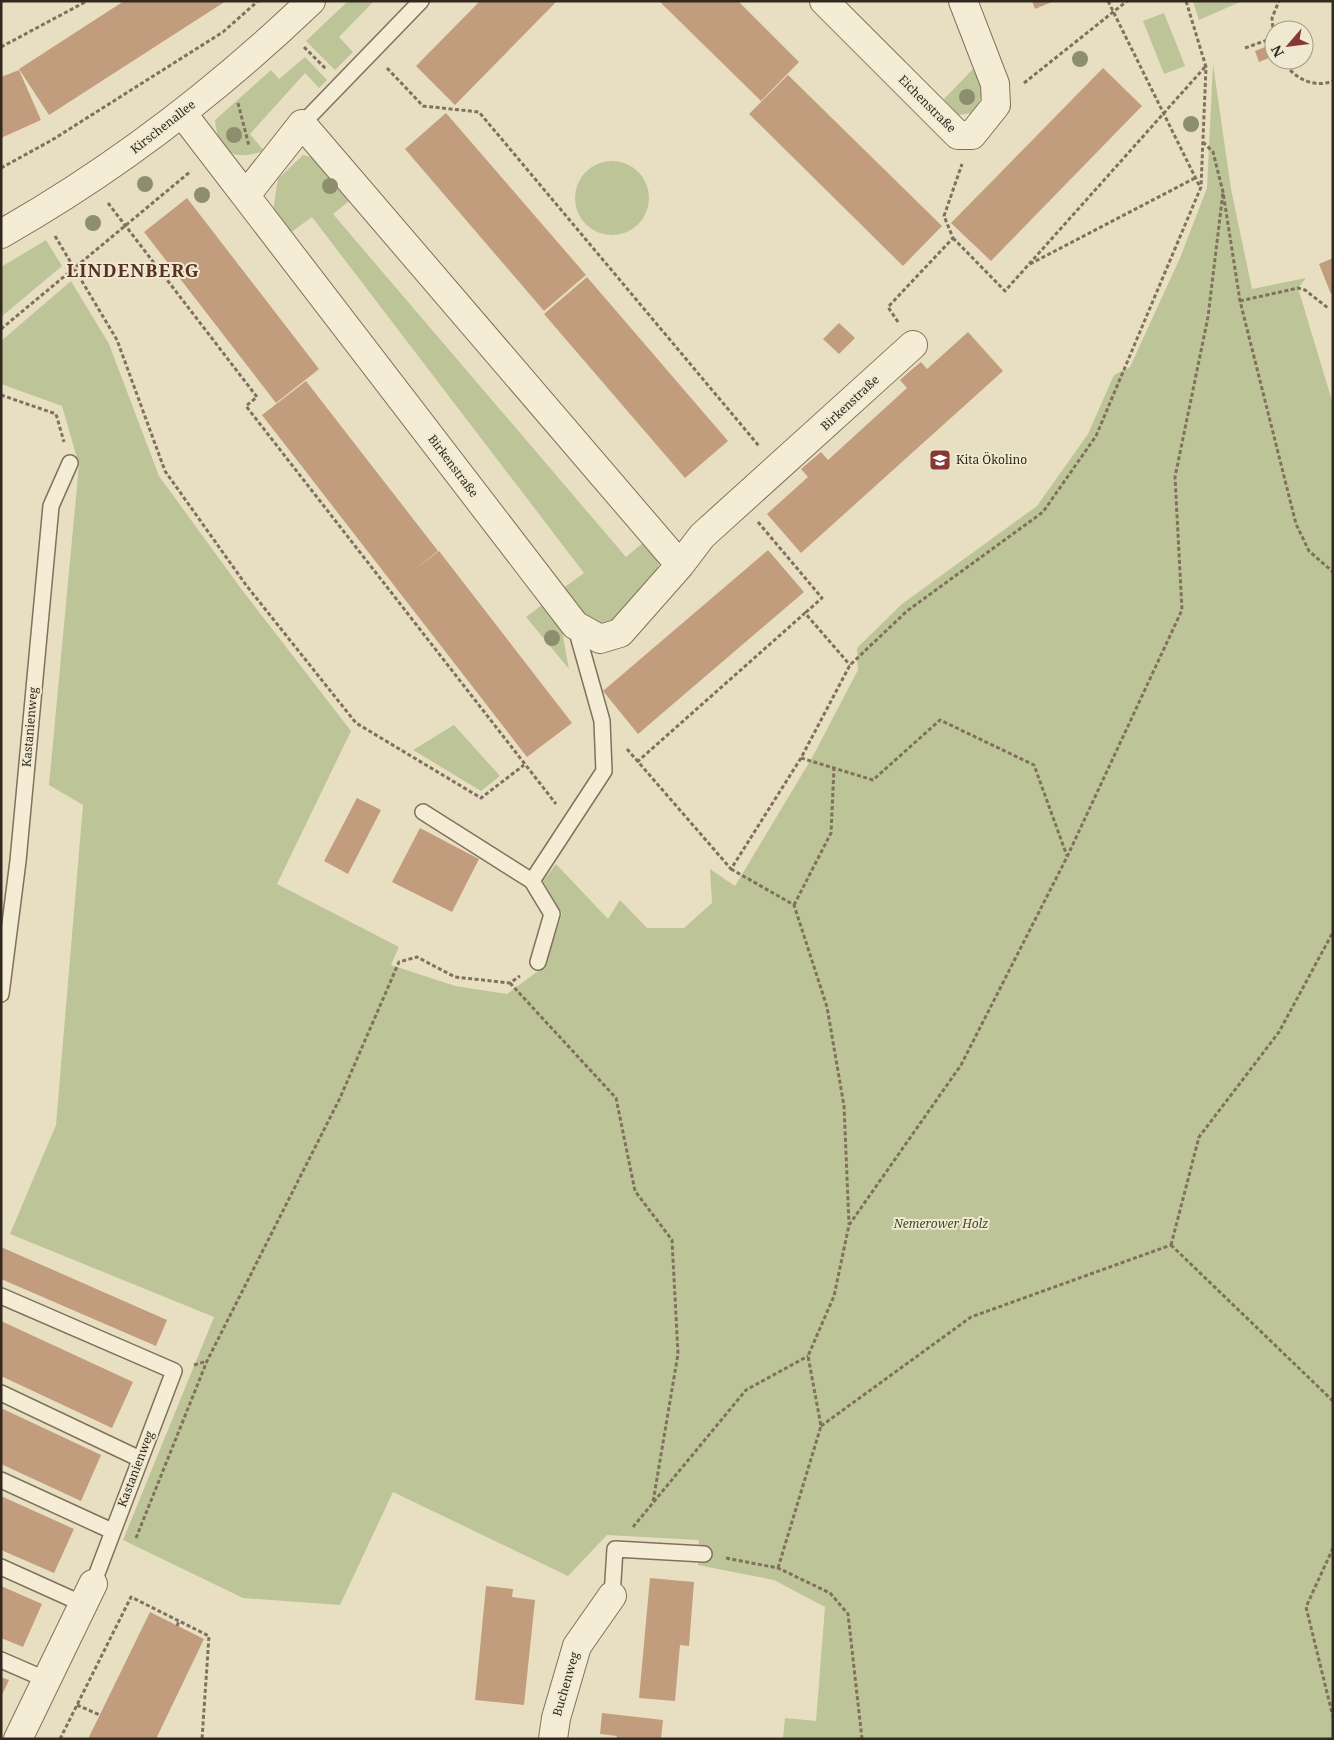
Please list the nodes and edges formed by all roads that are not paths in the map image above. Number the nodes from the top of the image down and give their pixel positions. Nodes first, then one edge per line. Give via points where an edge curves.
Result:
1 (311, 1) edge
2 (421, 1) edge
3 (824, 1) edge
4 (963, 1) edge
5 (182, 113) junction
6 (302, 124) junction
7 (251, 187) junction
8 (1, 234) edge
9 (913, 345) dead end
10 (70, 463) road end
11 (680, 565) junction
12 (575, 625) junction
13 (423, 812) dead end
14 (532, 881) junction
15 (538, 962) road end
16 (1, 994) edge
17 (1, 1296) edge
18 (1, 1393) edge
19 (140, 1459) junction
20 (1, 1480) edge
21 (112, 1531) junction
22 (704, 1554) road end
23 (1, 1567) edge
24 (88, 1594) junction
25 (612, 1596) joint
26 (1, 1660) edge
27 (47, 1680) junction
28 (18, 1739) edge
29 (553, 1739) edge

1 - 5 street, Kirschenallee
2 - 6 lane
3 - 4 street, Eichenstraße via 958,135 972,134 996,105 995,84
5 - 7 street, Birkenstraße via 214,152
5 - 8 street, Kirschenallee via 90,181
6 - 7 street
6 - 11 street
7 - 12 street, Birkenstraße
9 - 11 street, Birkenstraße via 702,536
10 - 16 lane, Kastanienweg via 51,506 18,861
11 - 12 street, Birkenstraße via 620,633 600,639
12 - 14 lane via 602,721 604,771
13 - 14 lane
14 - 15 lane via 552,914
17 - 19 lane, Kastanienweg via 174,1371
18 - 19 lane
19 - 21 lane, Kastanienweg
20 - 21 lane
21 - 24 lane, Kastanienweg
22 - 25 lane, Buchenweg via 615,1549
23 - 24 lane
24 - 27 street, Kastanienweg
25 - 29 street, Buchenweg via 577,1646
26 - 27 lane
27 - 28 street, Kastanienweg

